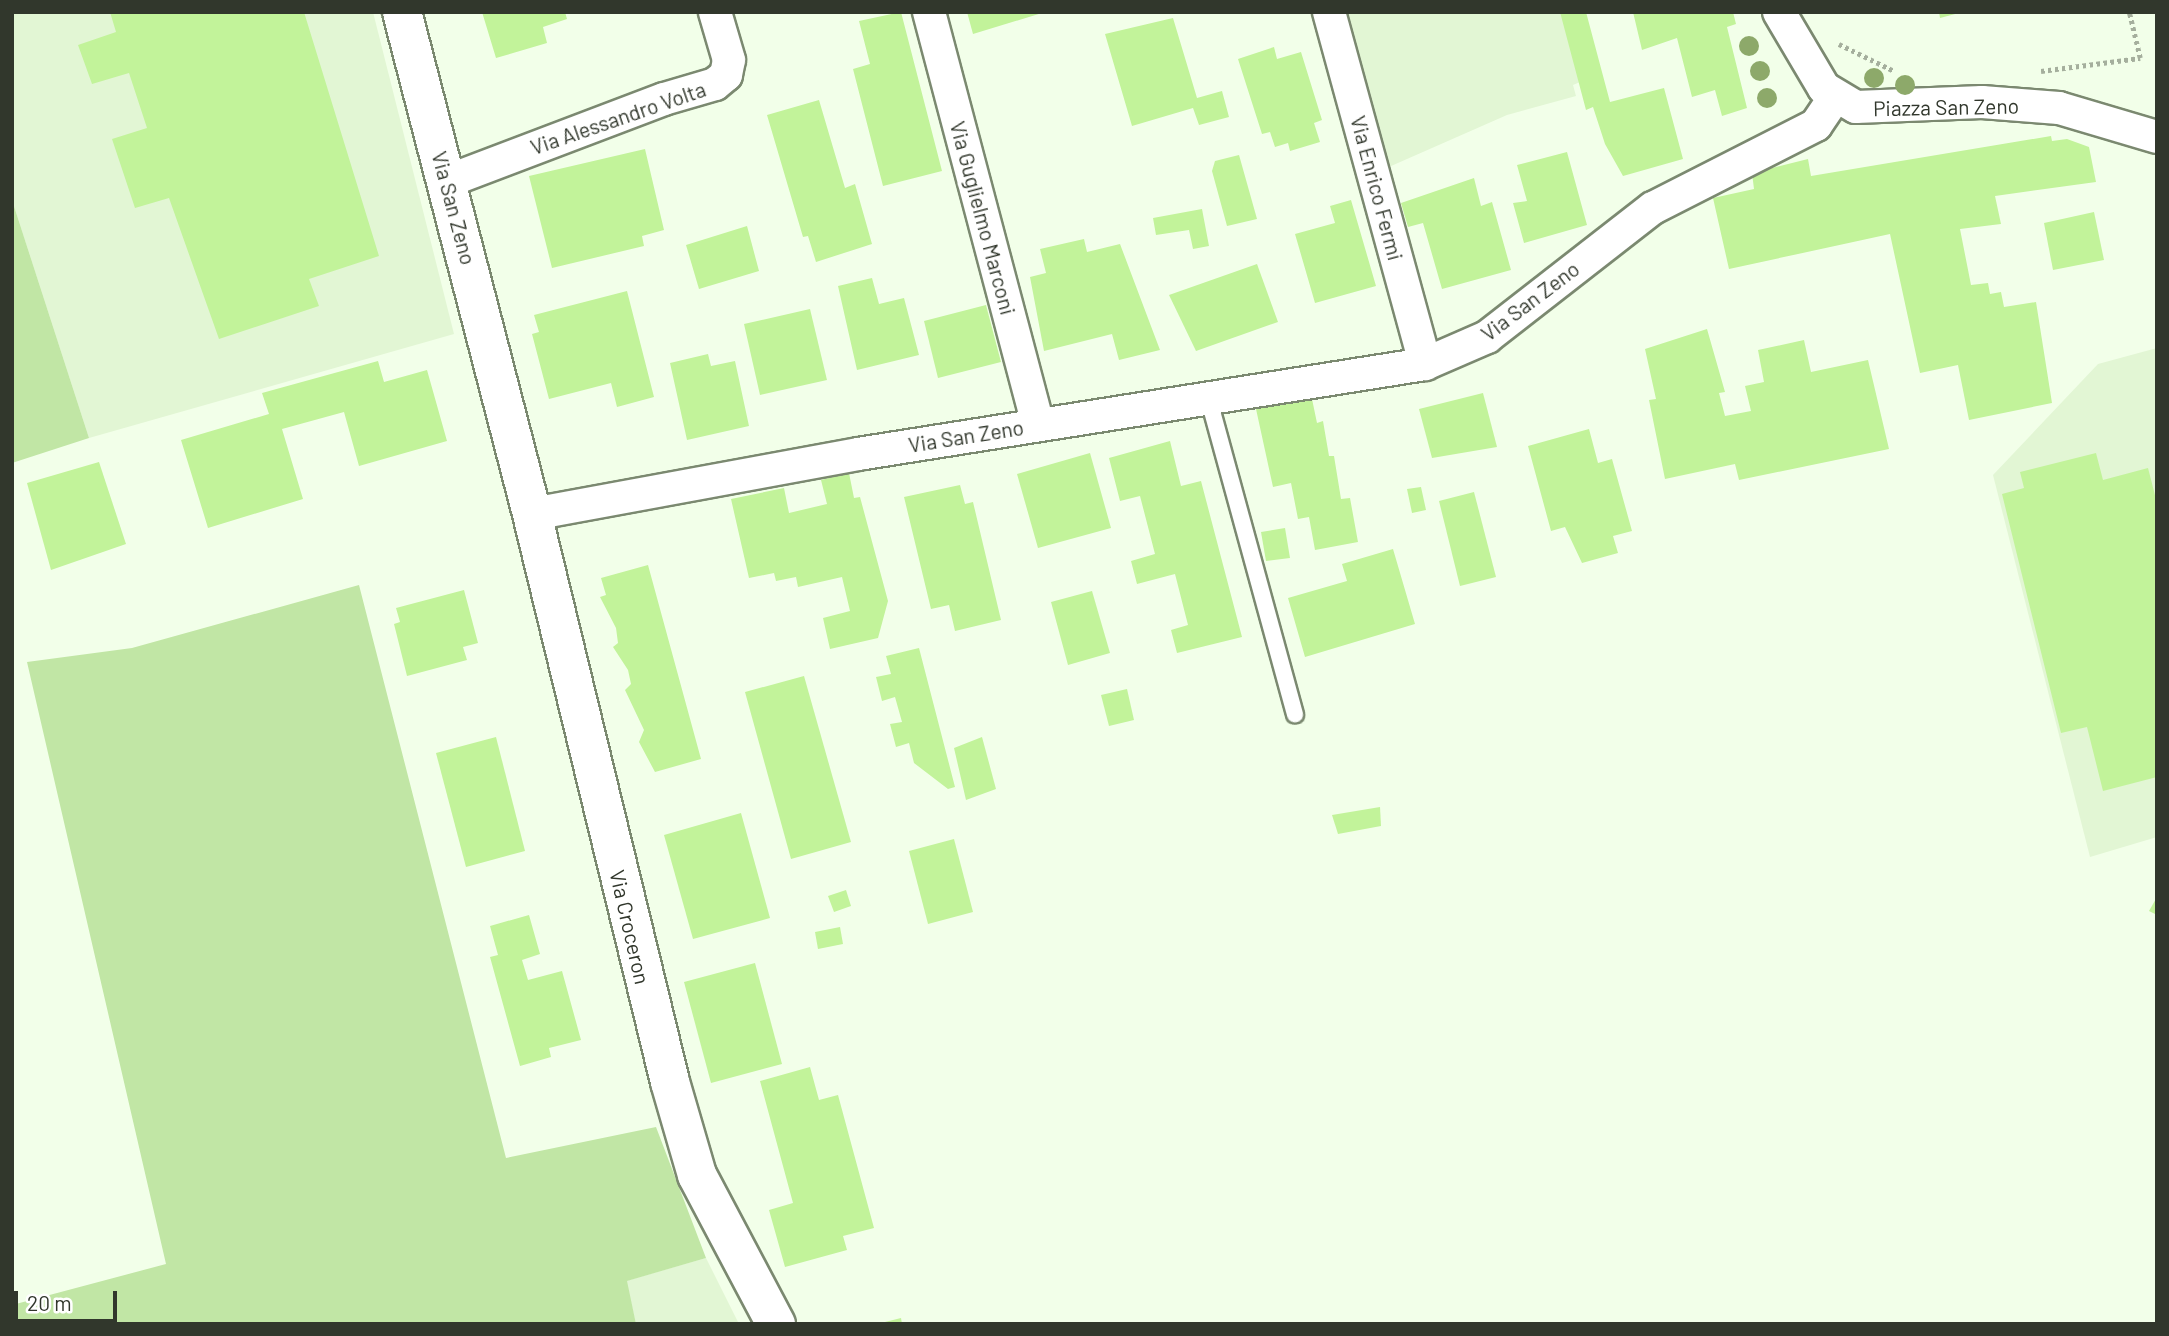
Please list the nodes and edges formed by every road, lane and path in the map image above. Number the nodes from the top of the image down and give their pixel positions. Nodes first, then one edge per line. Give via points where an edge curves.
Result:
1 (402, 12) edge
2 (715, 12) edge
3 (929, 12) edge
4 (1329, 12) edge
5 (1779, 12) edge
6 (2129, 12) edge
7 (1833, 37) dead end
8 (1898, 72) dead end
9 (2036, 72) dead end
10 (1834, 98) junction
11 (2157, 137) edge
12 (448, 181) junction
13 (1425, 364) junction
14 (1209, 400) junction
15 (1038, 424) junction
16 (533, 514) junction
17 (1295, 714) dead end
18 (776, 1324) edge

1 - 12 street, Via San Zeno
2 - 12 street, Via Alessandro Volta via 729,60 726,75 715,84
3 - 15 street, Via Guglielmo Marconi
4 - 13 street, Via Enrico Fermi
5 - 10 street via 1816,77
6 - 9 path via 2140,58
7 - 8 path via 1862,59
10 - 11 street, Piazza San Zeno via 1868,110 1982,102 2059,108
10 - 13 street, Via San Zeno via 1816,125 1653,208 1497,330
12 - 16 street, Via San Zeno
13 - 14 street, Via San Zeno
14 - 15 street, Via San Zeno
14 - 17 lane
15 - 16 street, Via San Zeno
16 - 18 street, Via Croceron via 647,997 697,1175

